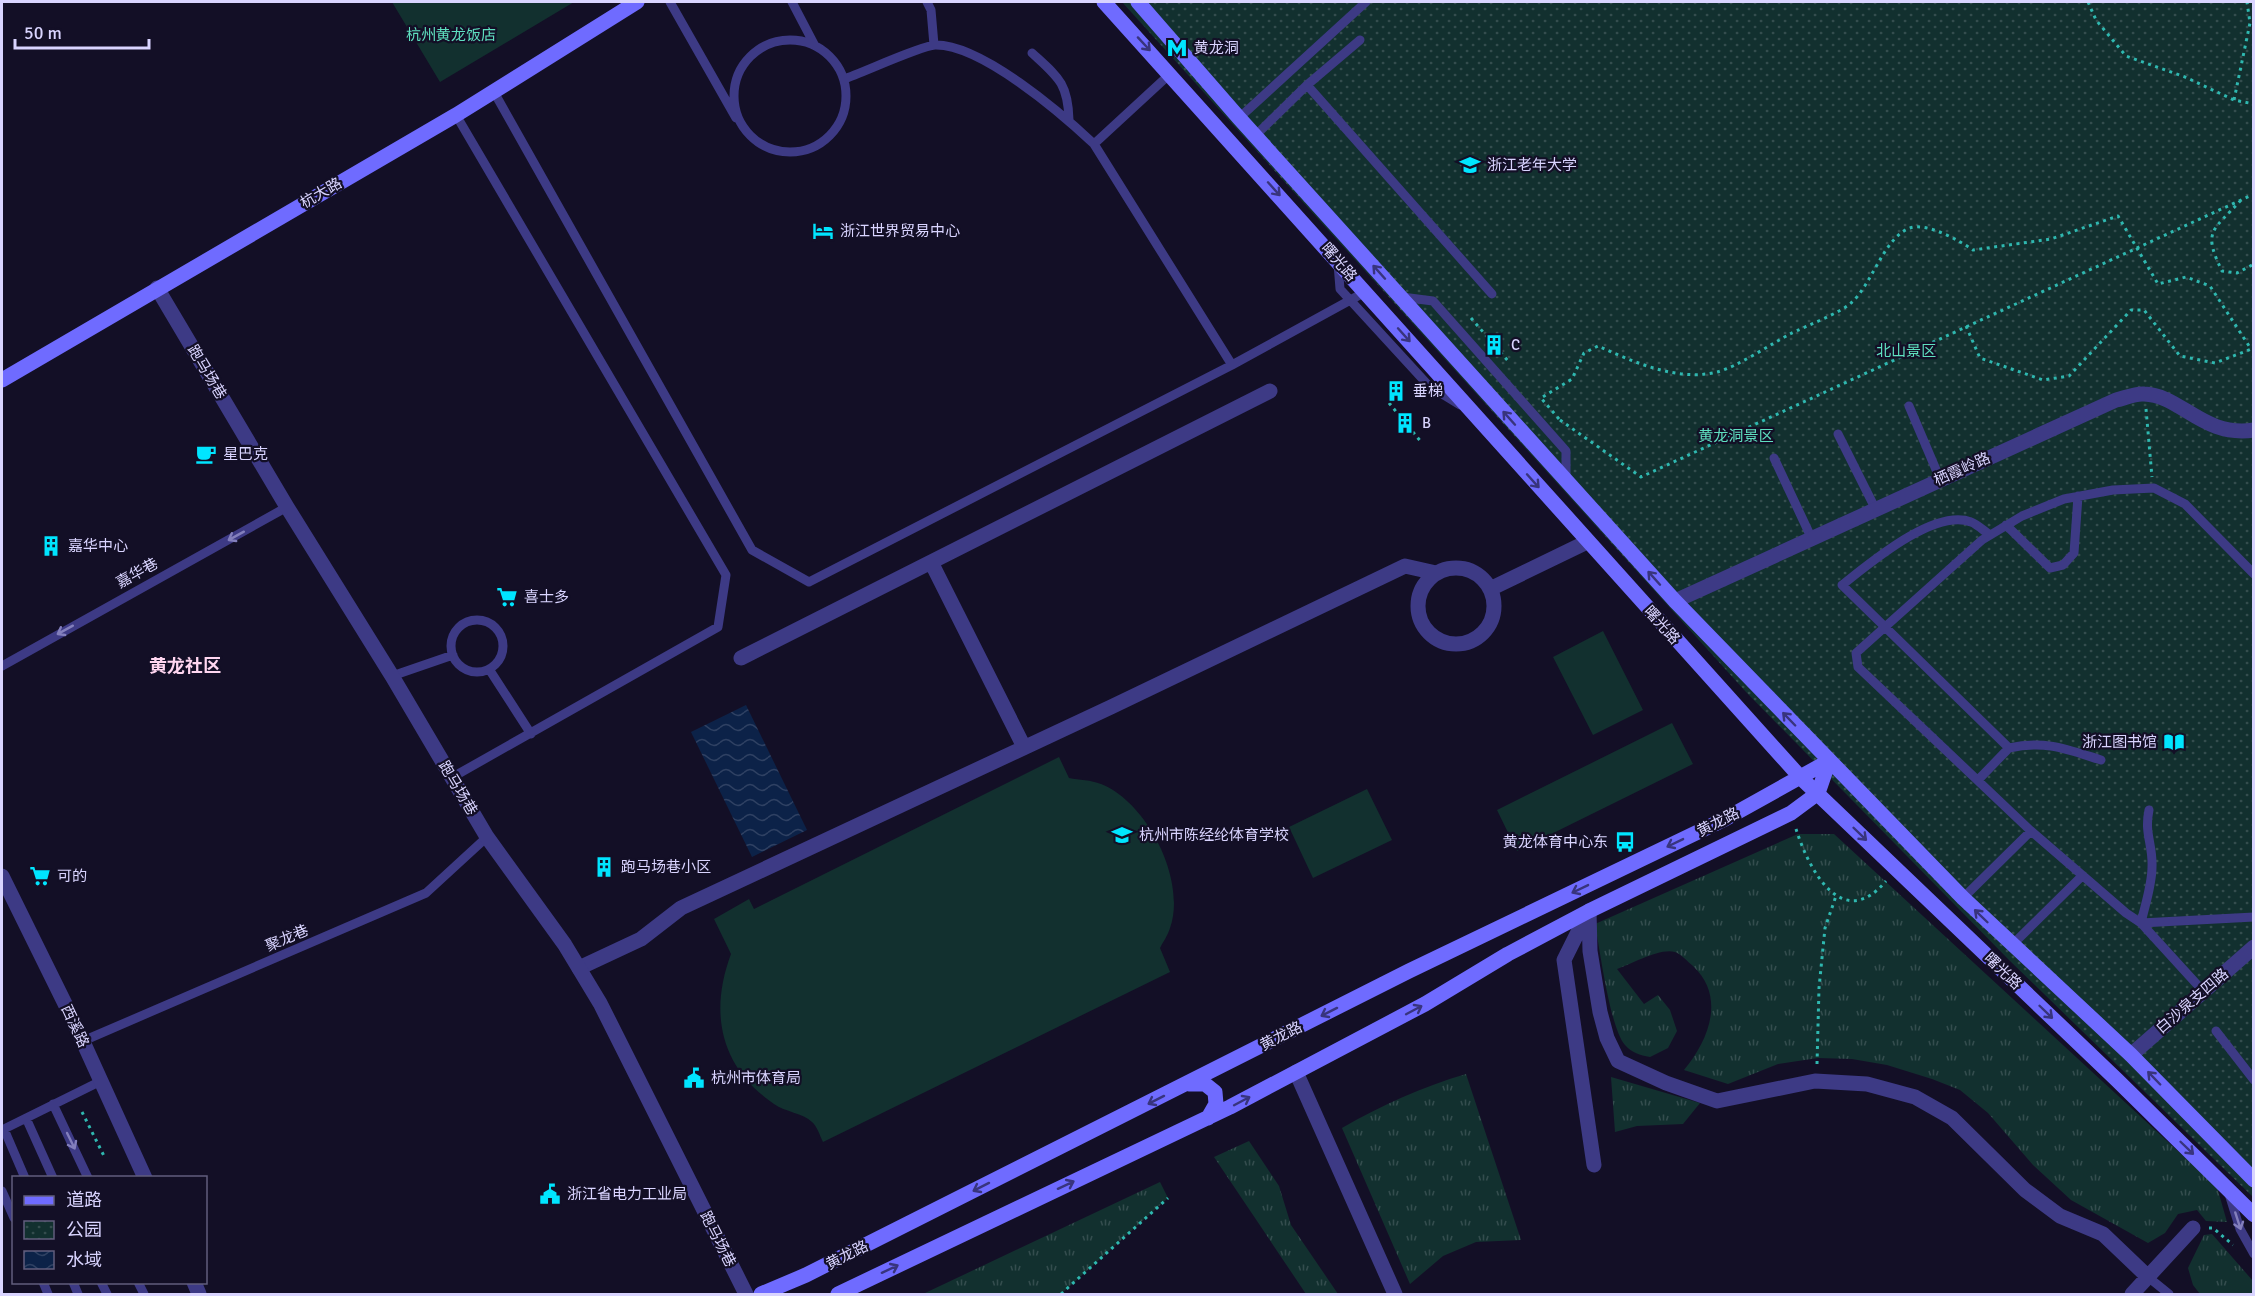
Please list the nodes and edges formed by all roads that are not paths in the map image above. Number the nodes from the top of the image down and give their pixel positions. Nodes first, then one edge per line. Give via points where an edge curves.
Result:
1 (637, 2) edge
2 (670, 2) edge
3 (792, 2) edge
4 (927, 2) edge
5 (1104, 2) edge
6 (1366, 2) edge
7 (1141, 3) edge
8 (1360, 40) dead end
9 (814, 44) junction
10 (934, 45) junction
11 (1032, 53) dead end
12 (1172, 73) junction
13 (844, 79) junction
14 (1307, 85) junction
15 (494, 92) junction
16 (456, 115) junction
17 (1239, 118) junction
18 (737, 120) junction
19 (1069, 120) junction
20 (1256, 135) junction
21 (1094, 144) junction
22 (1338, 261) junction
23 (157, 288) junction
24 (1365, 292) junction
25 (1492, 294) dead end
26 (1401, 297) junction
27 (1351, 300) junction
28 (1232, 365) junction
29 (2, 380) edge
30 (1270, 391) dead end
31 (1909, 406) dead end
32 (1473, 413) junction
33 (2253, 430) edge
34 (1838, 434) dead end
35 (1774, 459) dead end
36 (1940, 479) junction
37 (1566, 481) junction
38 (2078, 496) junction
39 (287, 507) junction
40 (1875, 508) junction
41 (2006, 525) junction
42 (1990, 535) junction
43 (1811, 537) junction
44 (1587, 543) junction
45 (932, 564) junction
46 (1436, 573) junction
47 (2253, 574) edge
48 (1490, 589) junction
49 (1675, 601) junction
50 (1883, 628) junction
51 (453, 655) junction
52 (741, 658) dead end
53 (2, 666) edge
54 (489, 669) junction
55 (392, 676) junction
56 (531, 734) junction
57 (1024, 747) junction
58 (2009, 748) junction
59 (2101, 760) dead end
60 (1829, 761) junction
61 (451, 778) junction
62 (1801, 778) junction
63 (1978, 780) junction
64 (1818, 793) junction
65 (2149, 810) dead end
66 (2031, 831) junction
67 (487, 837) junction
68 (2, 876) edge
69 (2082, 876) junction
70 (1963, 898) junction
71 (1589, 911) junction
72 (2253, 917) edge
73 (2141, 923) junction
74 (2012, 945) junction
75 (2253, 947) edge
76 (579, 968) junction
77 (2203, 991) junction
78 (2216, 1031) dead end
79 (83, 1041) junction
80 (2131, 1055) junction
81 (1296, 1072) junction
82 (2253, 1080) edge
83 (101, 1081) junction
84 (1189, 1084) junction
85 (53, 1104) junction
86 (26, 1118) junction
87 (1208, 1118) junction
88 (3, 1130) edge
89 (1594, 1165) dead end
90 (24, 1176) edge
91 (52, 1176) edge
92 (87, 1176) edge
93 (144, 1176) edge
94 (2253, 1180) edge
95 (2226, 1186) junction
96 (2, 1191) edge
97 (12, 1214) edge
98 (2253, 1215) edge
99 (2193, 1228) road end
100 (2253, 1254) edge
101 (806, 1275) junction
102 (2148, 1277) junction
103 (746, 1294) edge
104 (761, 1294) edge
105 (786, 1294) edge
106 (838, 1294) edge
107 (1395, 1294) edge
108 (2132, 1294) edge
109 (2169, 1294) edge

1 - 15 main road, 杭大路
2 - 18 lane
3 - 9 lane
4 - 10 lane
5 -> 12 main road, 曙光路
6 - 17 lane
7 - 17 main road, 曙光路
8 - 14 lane
9 - 13 lane via 835,62
9 - 18 lane via 787,39 753,51 735,77
10 - 13 lane
10 - 19 lane via 962,50 1007,75
11 - 19 lane via 1058,76 1068,97
12 - 21 lane
12 -> 22 main road, 曙光路
13 - 18 lane via 847,96 841,122 810,150 784,154 758,144
14 - 20 lane
14 - 25 lane
15 - 16 main road, 杭大路
15 - 28 lane via 752,550 810,582
16 - 23 main road, 杭大路
16 - 56 lane via 726,575 718,627
17 - 20 main road, 曙光路
19 - 21 lane
26 -> 20 main road, 曙光路
21 - 28 lane
22 - 24 main road, 曙光路
22 - 27 lane via 1340,289
23 - 29 main road, 杭大路
23 - 39 street, 跑马场巷
24 - 27 lane
24 -> 32 main road, 曙光路
37 -> 26 main road, 曙光路
26 - 37 lane via 1433,301 1566,451
27 - 28 lane
27 - 32 lane via 1430,386
30 - 45 street
31 - 36 lane
32 -> 44 main road, 曙光路
33 - 36 street, 栖霞岭路 via 2240,432 2211,426 2162,399 2144,394 2116,400
34 - 40 lane
35 - 43 lane
36 - 40 street, 栖霞岭路
49 -> 37 main road, 曙光路
38 - 41 lane
38 - 41 lane via 2074,554 2063,565 2050,568
38 - 47 lane via 2153,488 2185,504
39 -> 53 lane, 嘉华巷
39 - 55 street, 跑马场巷
40 - 43 street, 栖霞岭路
41 - 42 lane
42 - 50 lane
42 - 50 lane via 1970,521 1944,522 1900,540 1842,585
43 - 49 street, 栖霞岭路
44 - 48 street
44 - 62 main road, 曙光路
45 - 52 street
45 - 57 street
46 - 48 street via 1447,568 1466,569 1483,578
46 - 48 street via 1419,592 1419,618 1434,638 1445,643 1464,644 1481,635 1494,614
46 - 57 street via 1405,566
60 -> 49 main road, 曙光路
50 - 58 lane
50 - 63 lane via 1856,653 1858,667
51 - 54 lane via 464,668 481,672
51 - 54 lane via 456,631 469,621 485,621 498,632 502,648 501,656
51 - 55 lane
54 - 56 lane
55 - 61 street, 跑马场巷
56 - 61 lane
57 - 76 street via 681,908 641,939
58 - 59 lane via 2034,742
58 - 63 lane
60 - 62 main road, 黄龙路
60 - 64 main road
60 - 70 main road, 曙光路
61 - 67 street, 跑马场巷
62 - 64 main road, 曙光路
62 -> 84 main road, 黄龙路
63 - 66 lane
64 - 71 main road, 黄龙路 via 1791,813
64 -> 95 main road, 曙光路
65 - 73 lane via 2145,828 2152,850 2152,868
66 - 69 lane
66 - 70 lane
67 - 76 street, 跑马场巷
67 - 79 lane, 聚龙巷 via 426,893
68 - 79 street, 西溪路
69 - 73 lane
69 - 74 lane
74 -> 70 main road, 曙光路
81 -> 71 main road, 黄龙路
71 - 89 street via 1564,960
71 - 102 street via 1590,951 1600,1012 1618,1061 1717,1101 1815,1081 1867,1084 1915,1096 1952,1118 2025,1191 2060,1216 2103,1234
72 - 73 lane
73 - 77 lane
74 - 80 main road, 曙光路
75 - 77 street, 白沙泉支四路
76 - 103 street, 跑马场巷
77 - 80 street, 白沙泉支四路
78 - 82 lane
79 - 83 street, 西溪路
94 -> 80 main road, 曙光路
87 -> 81 main road, 黄龙路
81 - 107 street
83 - 85 lane
83 - 93 street, 西溪路
84 - 87 main road via 1205,1084 1215,1092 1216,1104
84 -> 101 main road, 黄龙路
85 - 86 lane
85 -> 92 lane
86 - 88 lane
86 - 91 lane
106 -> 87 main road, 黄龙路
88 - 90 lane
95 - 98 main road, 曙光路
95 -> 100 lane
96 - 97 lane
99 - 102 street
101 - 104 main road, 黄龙路
101 - 105 main road
102 - 108 street
102 - 109 lane

